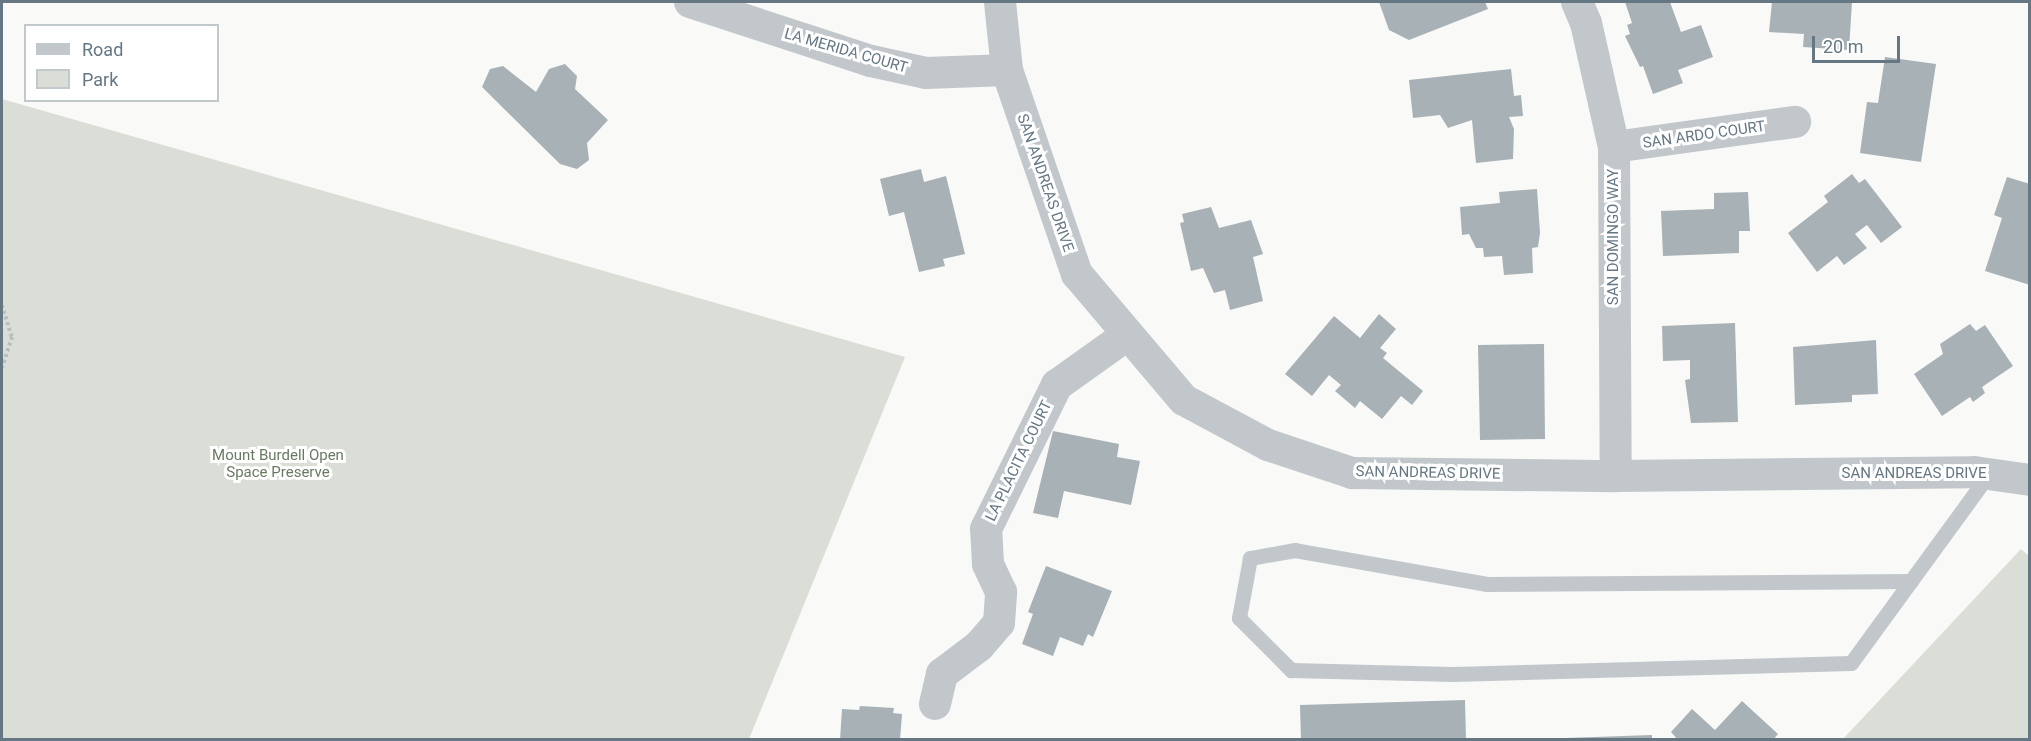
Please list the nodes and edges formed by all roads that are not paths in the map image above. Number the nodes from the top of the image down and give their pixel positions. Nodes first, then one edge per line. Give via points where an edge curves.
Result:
1 (690, 2) edge
2 (1000, 2) edge
3 (1577, 2) edge
4 (1007, 70) junction
5 (1795, 123) dead end
6 (1614, 147) junction
7 (1127, 335) junction
8 (1989, 474) junction
9 (1616, 476) junction
10 (2030, 480) edge
11 (1911, 581) junction
12 (935, 704) dead end

1 - 4 street, LA MERIDA COURT via 893,66 926,73
2 - 4 street, SAN ANDREAS DRIVE
3 - 6 street, SAN DOMINGO WAY via 1586,23
4 - 7 street, SAN ANDREAS DRIVE via 1077,274
5 - 6 street, SAN ARDO COURT
6 - 9 street, SAN DOMINGO WAY
7 - 9 street, SAN ANDREAS DRIVE via 1184,400 1268,445 1352,473
7 - 12 street, LA PLACITA COURT via 1057,385 986,529 988,564 1001,592 999,623 979,646 942,674
8 - 9 street, SAN ANDREAS DRIVE
8 - 10 street, SAN ANDREAS DRIVE
8 - 11 lane
11 - 11 lane via 1851,663 1453,674 1291,669 1239,618 1250,558 1294,550 1487,584

